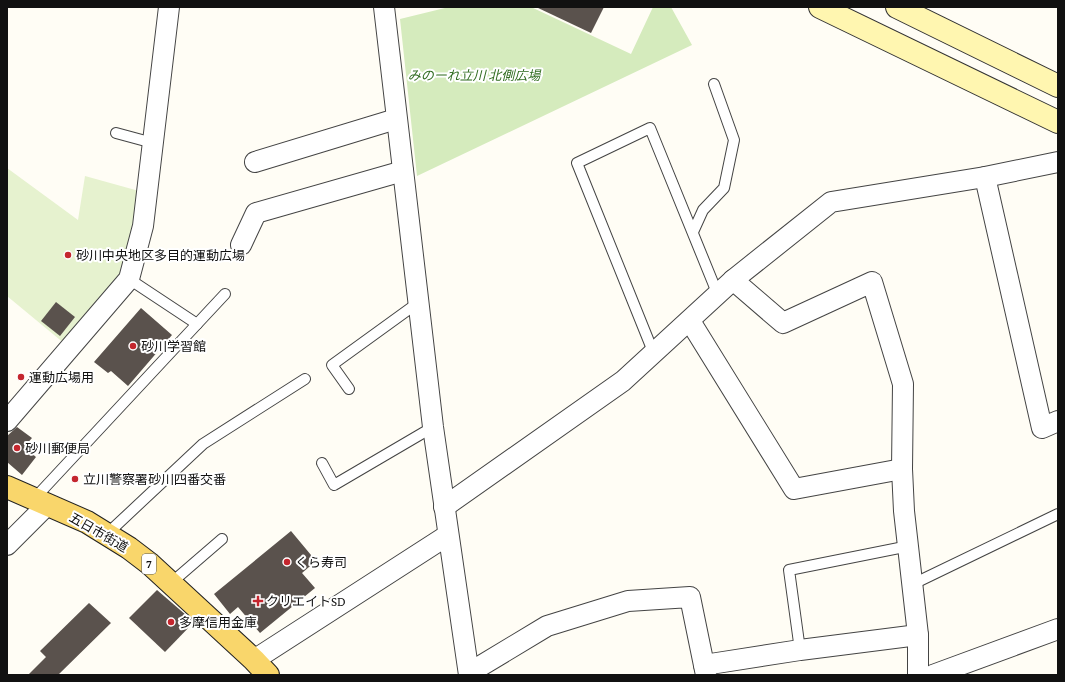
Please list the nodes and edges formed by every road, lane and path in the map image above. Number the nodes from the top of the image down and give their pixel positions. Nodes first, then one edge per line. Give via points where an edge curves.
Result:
1 (169, 7) edge
2 (384, 7) edge
3 (820, 7) edge
4 (897, 7) edge
5 (714, 84) dead end
6 (1058, 86) edge
7 (396, 119) junction
8 (1058, 122) edge
9 (116, 133) dead end
10 (153, 144) junction
11 (255, 162) dead end
12 (1058, 162) edge
13 (403, 171) junction
14 (985, 177) junction
15 (693, 232) junction
16 (241, 245) dead end
17 (129, 279) junction
18 (733, 280) junction
19 (225, 294) dead end
20 (718, 295) junction
21 (418, 302) junction
22 (690, 321) junction
23 (197, 324) junction
24 (654, 354) junction
25 (305, 379) dead end
26 (349, 388) dead end
27 (7, 421) edge
28 (1058, 421) edge
29 (433, 427) junction
30 (322, 463) dead end
31 (902, 469) junction
32 (7, 487) edge
33 (41, 502) junction
34 (444, 507) junction
35 (1058, 514) edge
36 (107, 534) junction
37 (448, 535) junction
38 (222, 540) dead end
39 (7, 545) edge
40 (909, 546) junction
41 (171, 583) junction
42 (913, 584) junction
43 (1058, 629) edge
44 (918, 635) junction
45 (800, 650) junction
46 (261, 668) edge
47 (705, 670) edge
48 (469, 674) edge
49 (918, 675) edge
50 (933, 675) edge

1 - 10 street
2 - 7 street
3 - 8 street
4 - 6 street
5 - 15 lane via 734,140 724,188 703,210
7 - 11 street
7 - 13 street
9 - 10 lane
10 - 17 street via 143,226
12 - 14 street
13 - 16 street via 256,213
13 - 21 street
14 - 18 street via 831,202
14 - 28 street via 1042,428
15 - 20 lane
15 - 24 lane via 650,128 577,164
17 - 23 lane
17 - 27 street
18 - 20 street
18 - 31 street via 783,323 872,282 903,384
19 - 23 lane
20 - 22 street
21 - 26 lane via 332,365
21 - 29 street
22 - 24 street
22 - 31 street via 794,489
23 - 33 lane
24 - 34 street via 623,381
25 - 36 lane via 203,444
29 - 30 lane via 334,485
29 - 34 street
31 - 40 street
32 - 33 main road, 五日市街道 / 7
33 - 36 main road, 五日市街道 / 7
33 - 39 street
34 - 37 street
35 - 42 lane
36 - 41 main road, 五日市街道 / 7 via 150,564
37 - 46 street
37 - 48 street
38 - 41 lane
40 - 42 street
40 - 45 lane via 789,570
41 - 46 main road, 五日市街道 / 7
42 - 44 street
43 - 50 street
44 - 45 street
44 - 49 street
45 - 47 street
47 - 48 street via 690,597 628,601 547,626

